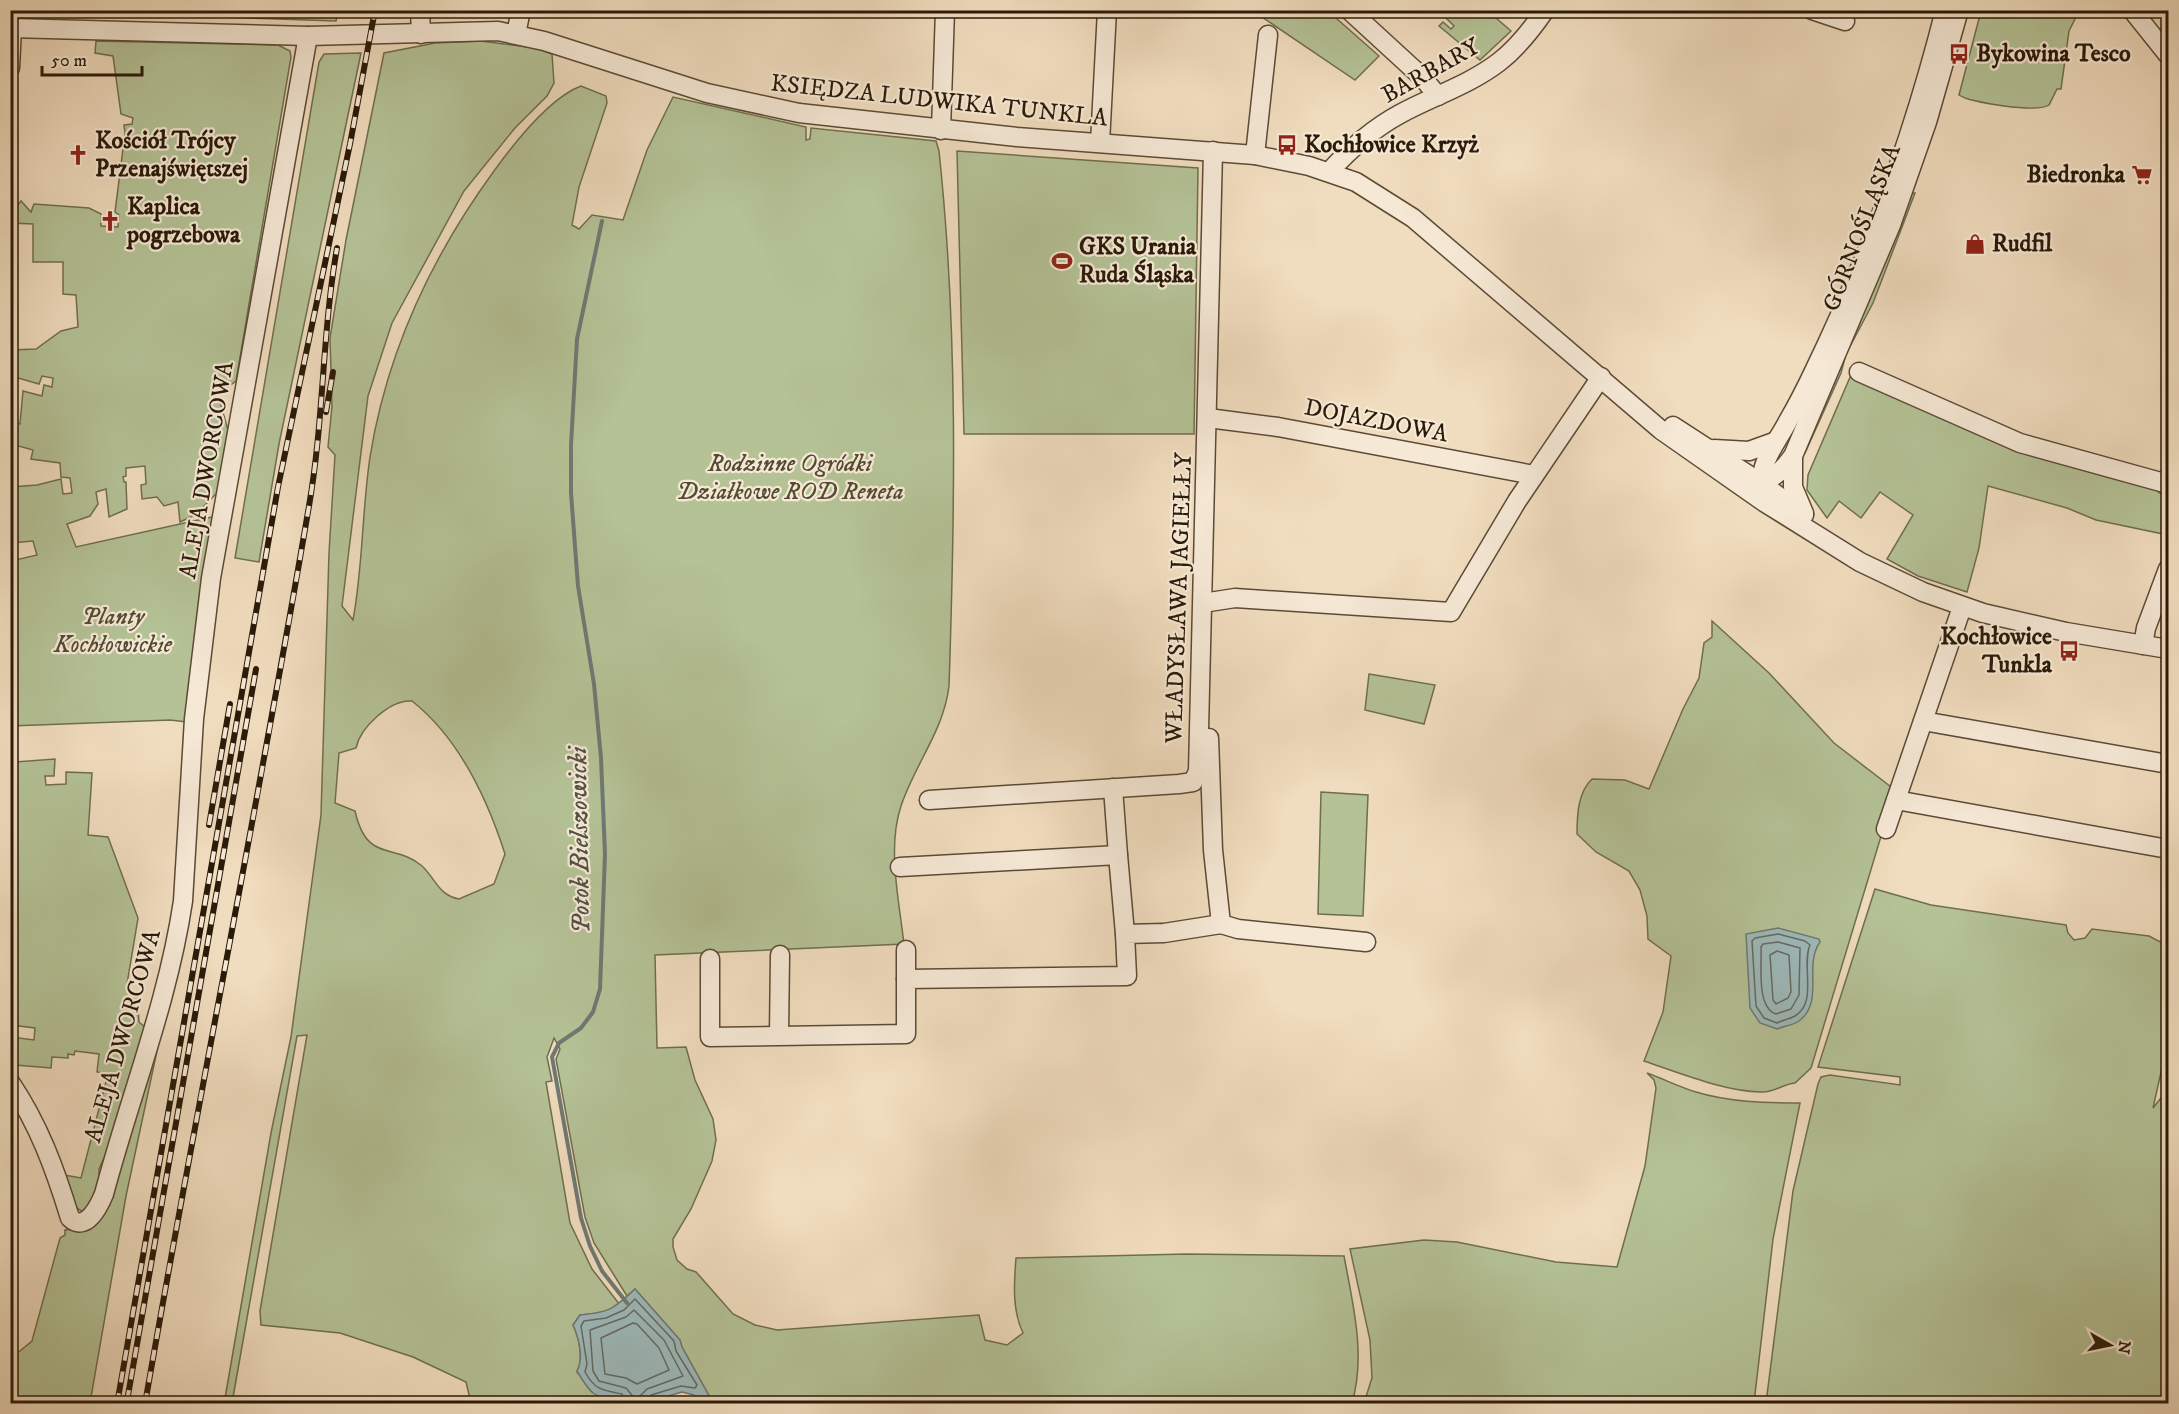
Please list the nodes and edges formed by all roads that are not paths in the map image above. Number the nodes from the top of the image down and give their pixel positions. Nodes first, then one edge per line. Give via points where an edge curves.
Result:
1 (420, 10) edge
2 (521, 10) edge
3 (945, 10) edge
4 (1107, 10) edge
5 (1349, 10) edge
6 (1545, 10) edge
7 (1812, 10) edge
8 (1945, 10) edge
9 (1959, 10) edge
10 (2132, 10) edge
11 (1845, 21) dead end
12 (11, 28) edge
13 (421, 34) junction
14 (516, 34) junction
15 (1268, 35) dead end
16 (308, 36) junction
17 (2169, 55) edge
18 (10, 68) edge
19 (1438, 96) junction
20 (941, 130) junction
21 (1361, 143) junction
22 (1100, 144) junction
23 (1214, 151) junction
24 (1256, 155) junction
25 (1329, 172) junction
26 (1356, 182) junction
27 (1859, 372) dead end
28 (1601, 377) junction
29 (1616, 390) junction
30 (1208, 418) junction
31 (1774, 442) junction
32 (1710, 448) junction
33 (1793, 456) junction
34 (1534, 475) junction
35 (1761, 483) junction
36 (2169, 484) edge
37 (1740, 485) junction
38 (1764, 502) junction
39 (1806, 517) junction
40 (1860, 562) junction
41 (2169, 568) edge
42 (1203, 603) junction
43 (1962, 607) junction
44 (2143, 645) junction
45 (2169, 649) edge
46 (1923, 721) junction
47 (1200, 728) junction
48 (2169, 764) edge
49 (1113, 788) junction
50 (929, 800) dead end
51 (1896, 800) junction
52 (1886, 829) dead end
53 (2169, 849) edge
54 (1118, 855) junction
55 (900, 867) dead end
56 (1221, 924) junction
57 (1125, 934) junction
58 (1366, 942) dead end
59 (906, 950) dead end
60 (780, 955) dead end
61 (710, 959) dead end
62 (906, 979) junction
63 (779, 1035) junction
64 (10, 1082) edge

1 - 13 street
2 - 14 street
3 - 20 street
4 - 22 street
5 - 19 street
6 - 19 street, BARBARY via 1499,61
7 - 11 street
8 - 31 street, GÓRNOŚLĄSKA via 1904,148 1862,262 1807,385
9 - 33 street, GÓRNOŚLĄSKA via 1930,113 1891,225
10 - 17 street
12 - 16 street, KSIĘDZA LUDWIKA TUNKLA
12 - 18 street
13 - 14 street, KSIĘDZA LUDWIKA TUNKLA via 484,30
13 - 16 street, KSIĘDZA LUDWIKA TUNKLA
14 - 20 street, KSIĘDZA LUDWIKA TUNKLA via 760,106
15 - 24 street
16 - 64 street, ALEJA DWORCOWA via 211,578 195,708 178,930 158,1017 104,1194 98,1209 85,1221 70,1218 55,1168 32,1114
19 - 21 street, BARBARY via 1400,114
20 - 22 street, KSIĘDZA LUDWIKA TUNKLA
21 - 25 street, BARBARY
21 - 26 street
22 - 23 street, KSIĘDZA LUDWIKA TUNKLA
23 - 24 street, KSIĘDZA LUDWIKA TUNKLA
23 - 30 street, WŁADYSŁAWA JAGIEŁŁY
24 - 25 street, KSIĘDZA LUDWIKA TUNKLA
25 - 26 street, KSIĘDZA LUDWIKA TUNKLA
26 - 28 street, KSIĘDZA LUDWIKA TUNKLA via 1413,218
27 - 36 street via 2020,443
28 - 29 street, KSIĘDZA LUDWIKA TUNKLA
28 - 34 street
29 - 32 street, KSIĘDZA LUDWIKA TUNKLA
29 - 37 street, KSIĘDZA LUDWIKA TUNKLA via 1661,430
30 - 34 street, DOJAZDOWA via 1278,427
30 - 42 street, WŁADYSŁAWA JAGIEŁŁY
31 - 32 street via 1738,452
31 - 35 street, GÓRNOŚLĄSKA
32 - 35 street, KSIĘDZA LUDWIKA TUNKLA
33 - 35 street, GÓRNOŚLĄSKA via 1779,474
33 - 39 street, GÓRNOŚLĄSKA via 1793,487
34 - 42 street via 1451,612 1235,598
35 - 37 street, GÓRNOŚLĄSKA
35 - 38 street, GÓRNOŚLĄSKA
35 - 39 street, KSIĘDZA LUDWIKA TUNKLA
37 - 38 street, KSIĘDZA LUDWIKA TUNKLA
38 - 40 street, KSIĘDZA LUDWIKA TUNKLA
39 - 40 street, KSIĘDZA LUDWIKA TUNKLA
40 - 43 street, KSIĘDZA LUDWIKA TUNKLA
41 - 44 street
42 - 47 street, WŁADYSŁAWA JAGIEŁŁY
43 - 44 street, KSIĘDZA LUDWIKA TUNKLA
43 - 46 street
44 - 45 street, KSIĘDZA LUDWIKA TUNKLA
46 - 48 street
46 - 51 street
47 - 49 street, WŁADYSŁAWA JAGIEŁŁY via 1198,771 1193,782
47 - 56 street via 1211,740 1213,850
49 - 50 street, WŁADYSŁAWA JAGIEŁŁY
49 - 54 street
51 - 52 street
51 - 53 street
54 - 55 street
54 - 57 street
56 - 57 street via 1164,933
56 - 58 street
57 - 62 street via 1127,976
59 - 62 street
60 - 63 street
61 - 63 street via 710,1037
62 - 63 street via 906,1034

